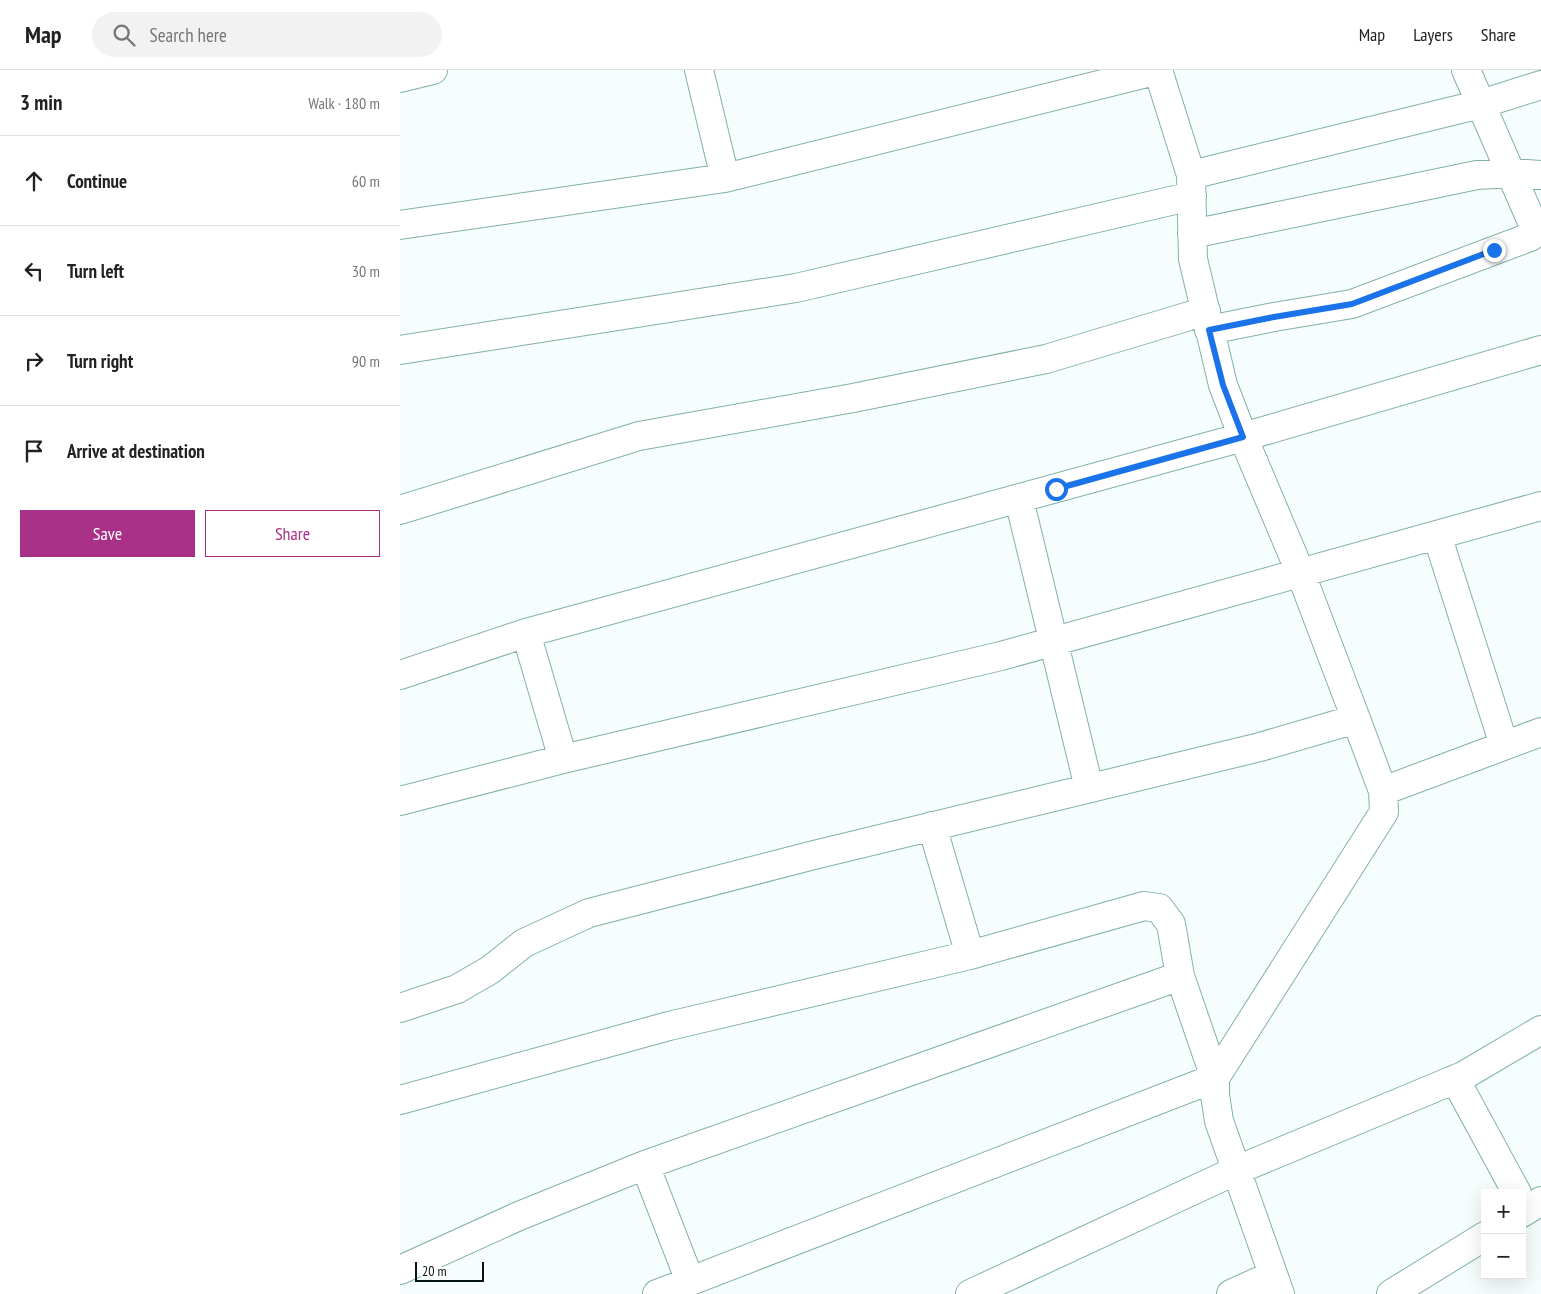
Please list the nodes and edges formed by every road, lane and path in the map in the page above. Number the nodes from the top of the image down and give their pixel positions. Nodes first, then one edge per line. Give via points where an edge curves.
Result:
1 (433, 70) edge
2 (699, 70) edge
3 (1158, 70) edge
4 (1466, 70) edge
5 (400, 78) edge
6 (1541, 85) edge
7 (1481, 104) junction
8 (1512, 174) junction
9 (1541, 175) edge
10 (725, 178) junction
11 (1192, 186) junction
12 (400, 225) edge
13 (1192, 234) junction
14 (1207, 321) junction
15 (400, 350) edge
16 (1541, 350) edge
17 (1243, 437) junction
18 (1018, 499) junction
19 (1541, 506) edge
20 (400, 510) edge
21 (1437, 535) junction
22 (1301, 574) junction
23 (526, 633) junction
24 (1054, 642) junction
25 (400, 675) edge
26 (1356, 719) junction
27 (1541, 732) edge
28 (1504, 745) junction
29 (564, 759) junction
30 (1089, 788) junction
31 (1383, 791) junction
32 (400, 801) edge
33 (932, 826) junction
34 (970, 955) junction
35 (1180, 976) junction
36 (400, 1008) edge
37 (1541, 1030) edge
38 (1215, 1078) junction
39 (1455, 1079) junction
40 (400, 1100) edge
41 (644, 1164) junction
42 (1237, 1170) junction
43 (1517, 1189) edge
44 (1481, 1238) edge
45 (400, 1270) edge
46 (690, 1281) junction
47 (1276, 1284) edge
48 (657, 1294) edge
49 (970, 1294) edge
50 (1231, 1294) edge
51 (1391, 1294) edge

1 - 5 street
2 - 10 street
3 - 10 street
3 - 11 street
4 - 7 street
6 - 7 street
7 - 8 street
7 - 11 street
8 - 9 street
8 - 13 street via 1477,175
8 - 14 street via 1536,229 1530,237 1352,304 1274,317
10 - 12 street
11 - 13 street
11 - 15 street via 796,288
13 - 14 street via 1193,259
14 - 17 street via 1223,385
14 - 20 street via 1046,359 640,436
16 - 17 street
17 - 18 street
17 - 22 street
18 - 23 street
18 - 24 street
19 - 21 street
21 - 22 street
21 - 28 street
22 - 24 street
22 - 26 street
23 - 25 street
23 - 29 street
24 - 29 street
24 - 30 street
26 - 30 street via 1260,747
26 - 31 street
27 - 28 street
28 - 31 street
29 - 32 street
30 - 33 street
31 - 38 street via 1384,812
33 - 34 street
33 - 36 street via 589,912 524,943 490,970 457,989
34 - 35 street via 1144,906 1160,908 1171,924
34 - 40 street via 669,1026
35 - 38 street
35 - 41 street
37 - 39 street
38 - 42 street via 1219,1120
38 - 46 street
39 - 42 street
39 - 43 street
41 - 45 street
41 - 46 street
42 - 47 street
42 - 49 street
44 - 51 street
46 - 48 street
47 - 50 street

